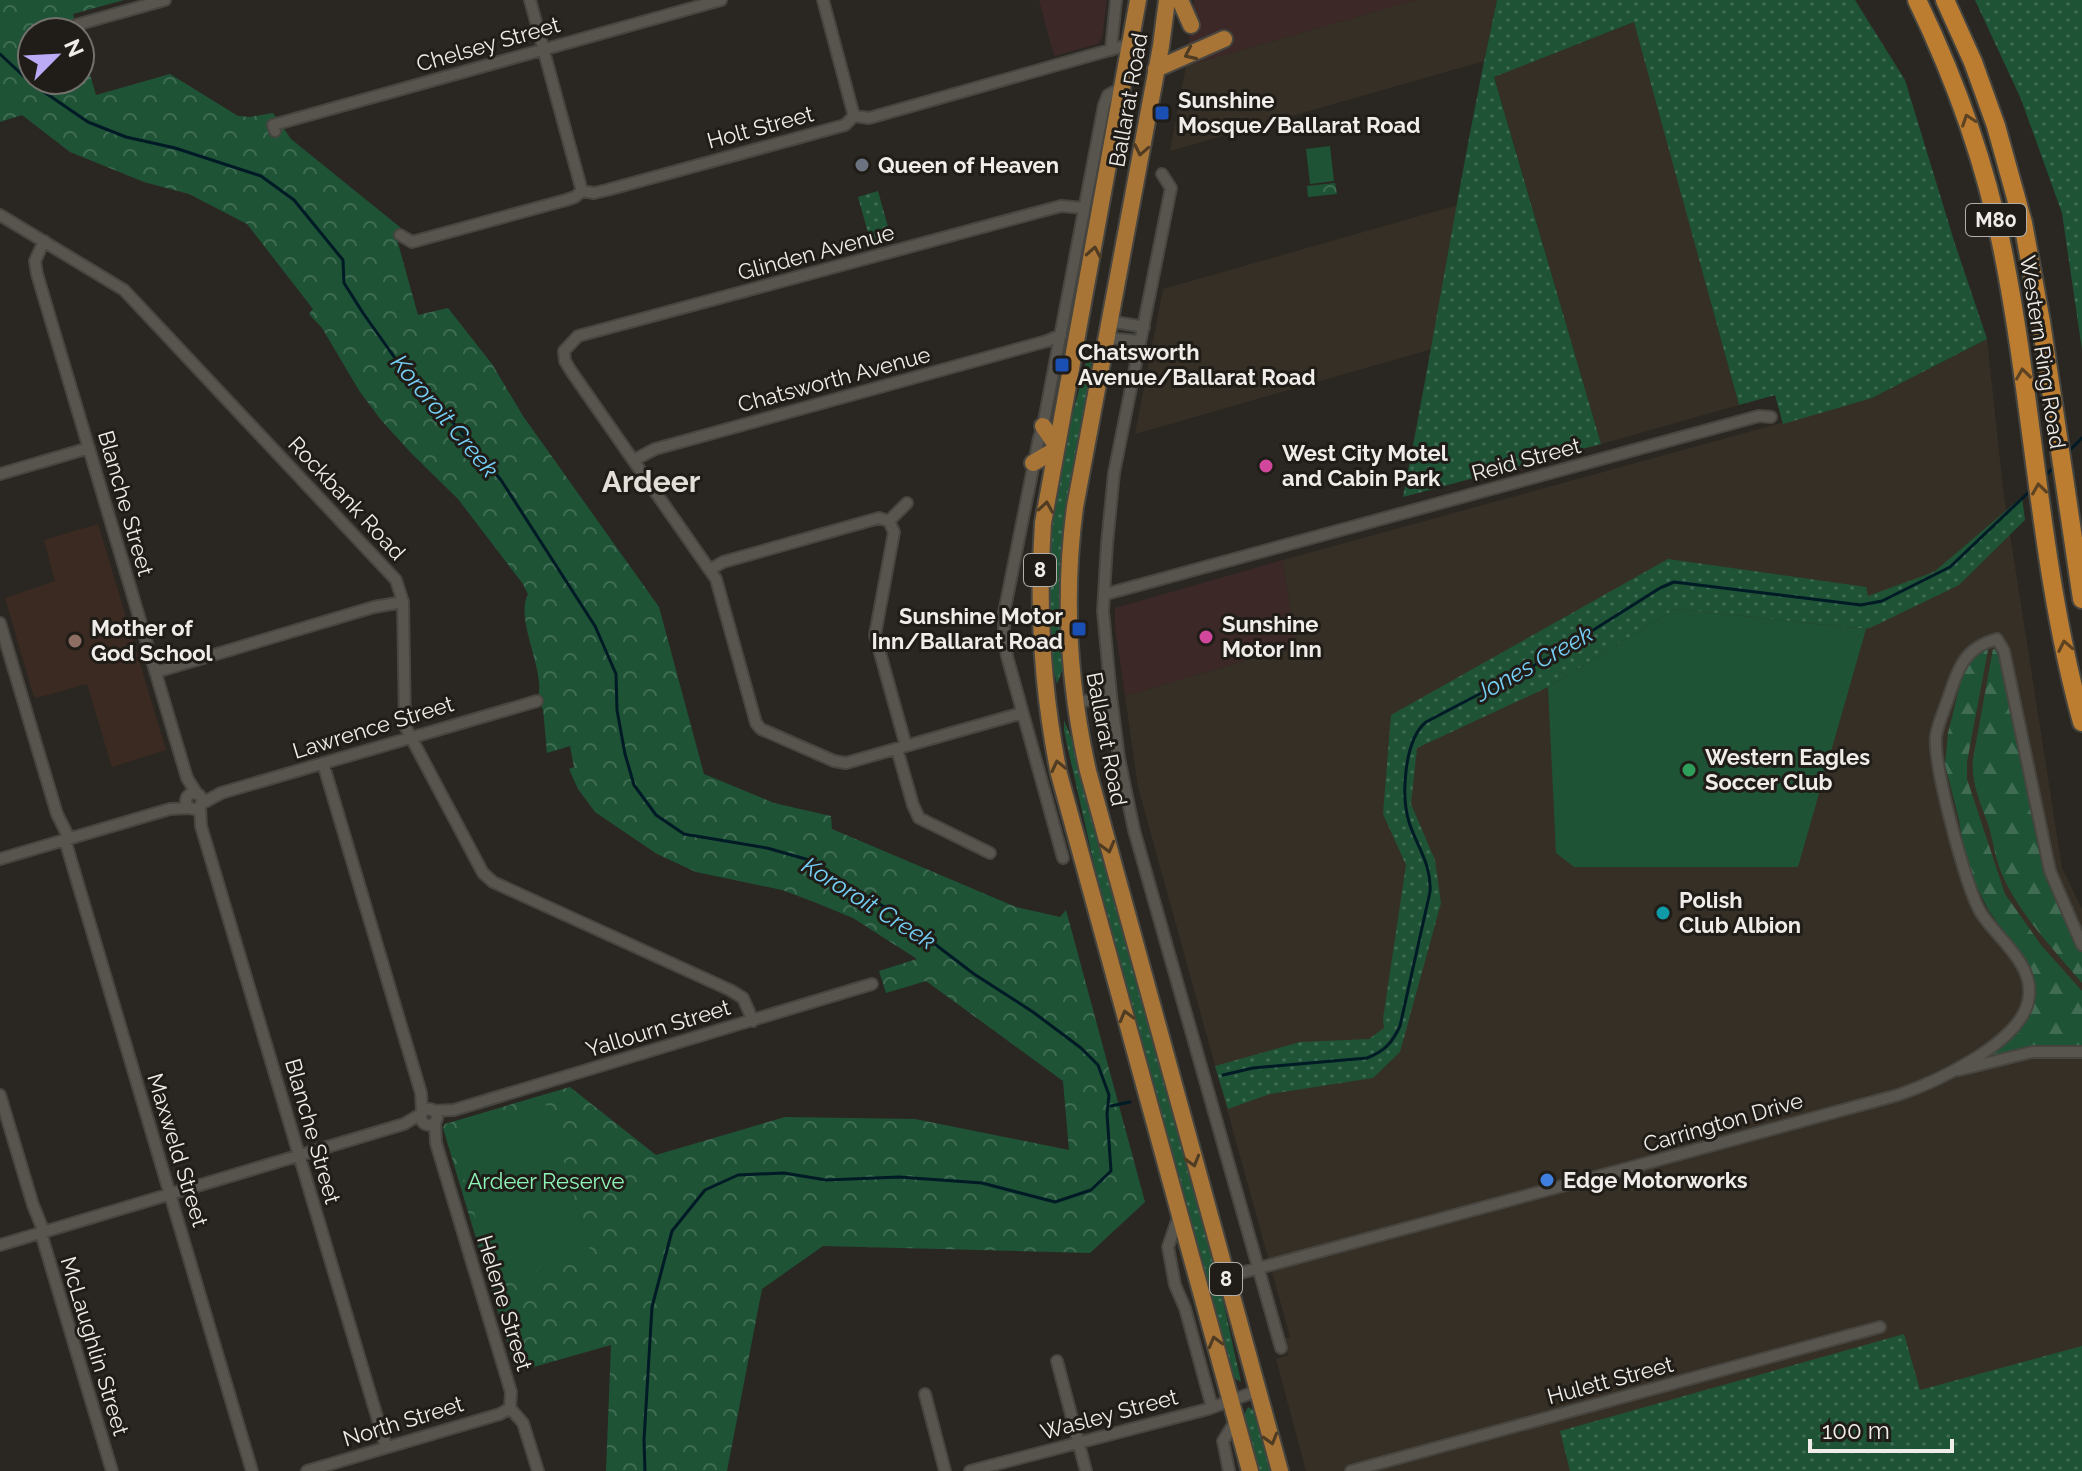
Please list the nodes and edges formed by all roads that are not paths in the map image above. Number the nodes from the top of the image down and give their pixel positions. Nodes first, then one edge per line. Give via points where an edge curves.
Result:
1 (165, 0) edge
2 (530, 0) edge
3 (721, 0) edge
4 (823, 0) edge
5 (1116, 0) edge
6 (1138, 0) edge
7 (1167, 0) edge
8 (1180, 0) edge
9 (1917, 0) edge
10 (1945, 0) edge
11 (96, 19) edge
12 (1191, 25) dead end
13 (1224, 39) dead end
14 (1131, 44) junction
15 (543, 50) junction
16 (1111, 50) junction
17 (1156, 69) junction
18 (1124, 86) junction
19 (854, 116) junction
20 (275, 131) dead end
21 (1162, 174) dead end
22 (582, 191) junction
23 (1084, 208) junction
24 (0, 215) edge
25 (400, 235) dead end
26 (44, 241) junction
27 (1109, 321) junction
28 (1144, 327) junction
29 (1078, 334) junction
30 (1105, 338) junction
31 (1054, 340) junction
32 (1139, 341) junction
33 (1771, 417) dead end
34 (1043, 426) junction
35 (89, 448) junction
36 (1056, 448) junction
37 (634, 460) junction
38 (1033, 463) junction
39 (0, 474) edge
40 (907, 503) dead end
41 (889, 521) junction
42 (711, 569) junction
43 (1106, 594) junction
44 (402, 598) junction
45 (2082, 599) edge
46 (0, 623) edge
47 (156, 672) junction
48 (1111, 696) junction
49 (537, 701) dead end
50 (1074, 703) junction
51 (1047, 709) junction
52 (1022, 713) junction
53 (2082, 722) edge
54 (410, 737) junction
55 (902, 748) junction
56 (323, 763) junction
57 (194, 801) junction
58 (65, 840) junction
59 (990, 853) dead end
60 (1063, 858) dead end
61 (0, 859) edge
62 (2082, 945) edge
63 (872, 984) dead end
64 (750, 1022) junction
65 (2082, 1052) edge
66 (1949, 1072) junction
67 (0, 1095) edge
68 (429, 1117) junction
69 (299, 1156) junction
70 (170, 1194) junction
71 (1180, 1213) junction
72 (40, 1233) junction
73 (0, 1245) edge
74 (1259, 1269) junction
75 (1226, 1277) junction
76 (1880, 1327) dead end
77 (1281, 1348) dead end
78 (1057, 1361) dead end
79 (1257, 1391) junction
80 (925, 1394) dead end
81 (1231, 1399) junction
82 (1212, 1407) junction
83 (510, 1408) junction
84 (1236, 1420) junction
85 (1079, 1443) junction
86 (386, 1447) junction
87 (112, 1471) edge
88 (252, 1471) edge
89 (307, 1471) edge
90 (538, 1471) edge
91 (945, 1471) edge
92 (970, 1471) edge
93 (1086, 1471) edge
94 (1229, 1471) edge
95 (1250, 1471) edge
96 (1280, 1471) edge
97 (1351, 1471) edge

1 - 11 street
2 - 15 street
3 - 15 street, Chelsey Street
4 - 19 street
5 - 16 street
6 - 14 highway, Ballarat Road / 8
7 - 17 highway, Ballarat Road / 8
8 - 12 highway
53 -> 9 highway, Western Ring Road / M80 via 1991,198 1962,103
10 - 45 highway, Western Ring Road / M80 via 1985,94 2015,190
13 -> 17 highway
14 - 16 street, Holt Street
14 - 18 highway, Ballarat Road / 8
15 - 20 street, Chelsey Street via 273,125
15 - 22 street
16 - 19 street, Holt Street via 869,118
17 -> 27 highway, Ballarat Road / 8
18 - 23 street, Ballarat Road via 1108,95 1104,105
29 -> 18 highway, Ballarat Road / 8
19 - 22 street, Holt Street via 845,125 607,190
21 - 28 street, Ballarat Road via 1171,188
22 - 25 street, Holt Street via 566,200 412,242
23 - 31 street, Ballarat Road
23 - 37 street, Glinden Avenue via 1061,206 578,336 564,351 565,361
24 - 26 street, Rockbank Road
26 - 35 street, Blanche Street via 35,261 37,274
26 - 44 street, Rockbank Road via 124,290 386,568
27 - 28 street
27 - 29 highway
27 - 30 highway, Ballarat Road / 8
28 - 32 street, Ballarat Road
29 - 30 highway
29 - 31 street, Chatsworth Avenue via 1068,343
29 - 36 highway, Ballarat Road / 8
30 - 32 street
30 - 50 highway, Ballarat Road / 8 via 1068,570
31 - 34 street, Ballarat Road
31 - 37 street, Chatsworth Avenue via 655,449
32 - 43 street, Ballarat Road via 1109,513
33 - 43 street, Reid Street via 1759,416
34 - 36 highway
34 - 38 street, Ballarat Road
35 - 39 street
35 - 47 street, Blanche Street
36 - 38 highway
51 -> 36 highway, Ballarat Road / 8 via 1039,595 1043,523
37 - 42 street
38 - 52 street, Ballarat Road via 1004,613 1007,656
40 - 41 street
41 - 42 street via 879,518
41 - 55 street via 894,532 875,635
42 - 55 street via 761,729 846,763
43 - 48 street, Ballarat Road
44 - 47 street
44 - 54 street via 405,726
46 - 58 street, Maxweld Street
47 - 57 street, Blanche Street
48 - 50 street
48 - 74 street, Ballarat Road via 1134,830
49 - 54 street, Lawrence Street
50 - 51 highway
50 -> 75 highway, Ballarat Road / 8
71 -> 51 highway, Ballarat Road / 8 via 1069,810
52 - 55 street
52 - 60 street, Ballarat Road
54 - 56 street, Lawrence Street
54 - 64 street via 488,878 737,994
55 - 59 street via 919,818
56 - 57 street, Lawrence Street
56 - 68 street, Helene Street
57 - 58 street, Lawrence Street
57 - 69 street, Blanche Street
58 - 61 street, Lawrence Street
58 - 70 street, Maxweld Street
62 - 66 street, Carrington Drive via 2050,871 2004,651 1997,639 1983,643 1959,664 1936,736 1938,770 1970,890 2022,966 2029,999 2008,1034
63 - 64 street, Yallourn Street
64 - 68 street, Yallourn Street
65 - 66 street, Carrington Drive via 2032,1052
66 - 74 street, Carrington Drive via 1898,1095
67 - 72 street, McLaughlin Street
68 - 69 street, Yallourn Street
68 - 83 street, Helene Street via 511,1392
69 - 70 street, Yallourn Street
69 - 86 street, Blanche Street
70 - 72 street, Yallourn Street
70 - 88 street, Maxweld Street
81 -> 71 highway, Ballarat Road / 8
71 - 82 street via 1168,1247
72 - 73 street, Yallourn Street
72 - 87 street, McLaughlin Street
74 - 75 street, Carrington Drive
74 - 77 street, Ballarat Road
75 - 79 highway, Ballarat Road / 8
76 - 97 street, Hulett Street
78 - 85 street
79 - 81 street, Wasley Street
79 -> 96 highway, Ballarat Road / 8
80 - 91 street
81 - 82 street, Wasley Street
81 - 84 highway, Ballarat Road / 8
82 - 85 street, Wasley Street
83 - 86 street, North Street
83 - 90 street, Helene Street via 522,1420
84 - 94 street, Ballarat Road via 1223,1441
84 - 95 highway, Ballarat Road / 8
85 - 92 street, Wasley Street
85 - 93 street
86 - 89 street, North Street

